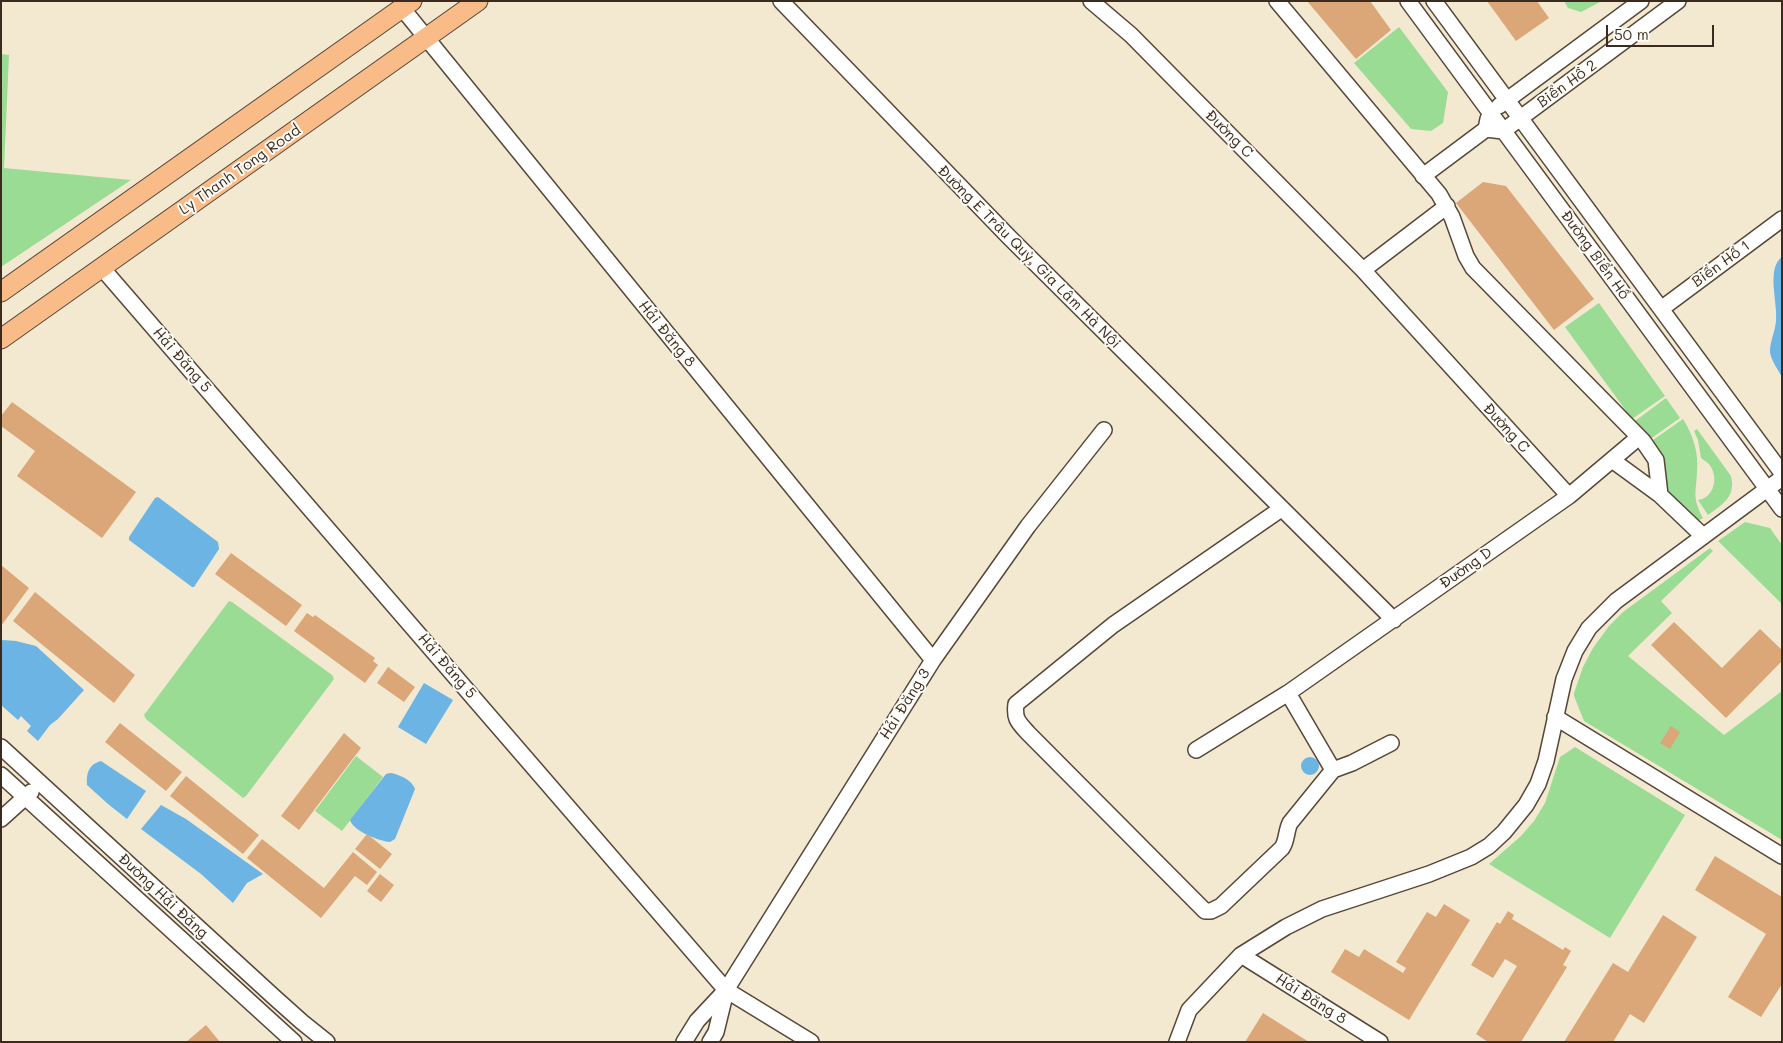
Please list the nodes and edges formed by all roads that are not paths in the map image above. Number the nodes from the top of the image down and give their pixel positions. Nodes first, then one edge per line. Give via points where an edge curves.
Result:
1 (478, 1) edge
2 (781, 1) edge
3 (1091, 1) edge
4 (1277, 1) edge
5 (1408, 1) edge
6 (1434, 1) edge
7 (1641, 1) edge
8 (1678, 1) edge
9 (407, 5) edge
10 (426, 38) junction
11 (1507, 100) junction
12 (1490, 113) junction
13 (1520, 118) junction
14 (1486, 129) junction
15 (1503, 131) junction
16 (1423, 176) junction
17 (1447, 206) junction
18 (1782, 219) edge
19 (102, 268) junction
20 (1363, 270) junction
21 (1, 292) edge
22 (1660, 309) junction
23 (1, 339) edge
24 (1104, 430) dead end
25 (1639, 437) junction
26 (1612, 460) junction
27 (1782, 473) edge
28 (1782, 478) edge
29 (1767, 489) junction
30 (1660, 495) junction
31 (1569, 496) junction
32 (1281, 509) junction
33 (1782, 509) edge
34 (1703, 536) junction
35 (1394, 620) junction
36 (933, 660) junction
37 (1288, 693) junction
38 (1555, 717) junction
39 (1390, 743) dead end
40 (1, 747) edge
41 (1196, 750) dead end
42 (1333, 770) junction
43 (1, 775) edge
44 (40, 782) junction
45 (26, 798) junction
46 (1, 819) edge
47 (1782, 856) edge
48 (1241, 955) junction
49 (726, 990) junction
50 (307, 1036) edge
51 (294, 1042) edge
52 (327, 1042) edge
53 (684, 1042) edge
54 (710, 1042) edge
55 (811, 1042) edge
56 (1177, 1042) edge
57 (1380, 1042) edge

1 - 10 main road, Ly Thanh Tong Road
2 - 32 street, Đường E Trâu Quỳ, Gia Lâm Hà Nội via 1008,237
3 - 20 street, Đường C via 1131,35
4 - 16 street
5 - 12 street, Đường Biển Hồ
6 - 11 street, Đường Biển Hồ
7 - 11 street, Biển Hồ 2
8 - 13 street, Biển Hồ 2
9 - 10 street, Hải Đăng 8
9 - 21 main road
10 - 19 main road, Ly Thanh Tong Road
10 - 36 street, Hải Đăng 8
11 - 12 street, Biển Hồ 2
11 - 13 street, Đường Biển Hồ
12 - 14 street
12 - 15 street, Đường Biển Hồ
13 - 15 street, Biển Hồ 2
13 - 22 street, Đường Biển Hồ
14 - 15 street
14 - 16 street
15 - 29 street, Đường Biển Hồ
16 - 17 street
17 - 20 street
17 - 25 street via 1466,256 1479,274
18 - 22 street, Biển Hồ 1
19 - 23 main road, Ly Thanh Tong Road
19 - 49 street, Hải Đăng 5
20 - 31 street, Đường C
22 - 27 street, Đường Biển Hồ
24 - 36 street, Hải Đăng 3 via 1028,526
25 - 26 street, Đường D
25 - 30 street via 1656,460
26 - 30 street
26 - 31 street, Đường D
28 - 29 street
29 - 33 street, Đường Biển Hồ
29 - 34 street
30 - 34 street
31 - 35 street, Đường D
32 - 35 street, Đường E Trâu Quỳ, Gia Lâm Hà Nội
32 - 42 street via 1113,625 1016,704 1014,715 1205,911 1221,906 1282,848 1290,822
34 - 38 street via 1616,601 1589,628 1570,663
35 - 37 street, Đường D
36 - 49 street, Hải Đăng 3
37 - 41 street, Đường D
37 - 42 street
38 - 47 street
38 - 48 street via 1544,767 1532,795 1511,824 1489,846 1446,868 1322,909
39 - 42 street
40 - 44 street, Đường Hải Đăng
43 - 45 street, Đường Hải Đăng
44 - 45 street
44 - 50 street, Đường Hải Đăng via 260,985
45 - 46 street
45 - 51 street, Đường Hải Đăng
48 - 56 street via 1189,1010
48 - 57 street, Hải Đăng 8
49 - 53 street, Hải Đăng 3 via 697,1021
49 - 54 street, Hải Đăng 3 via 716,1032
49 - 55 street, Hải Đăng 5
50 - 52 street, Đường Hải Đăng

